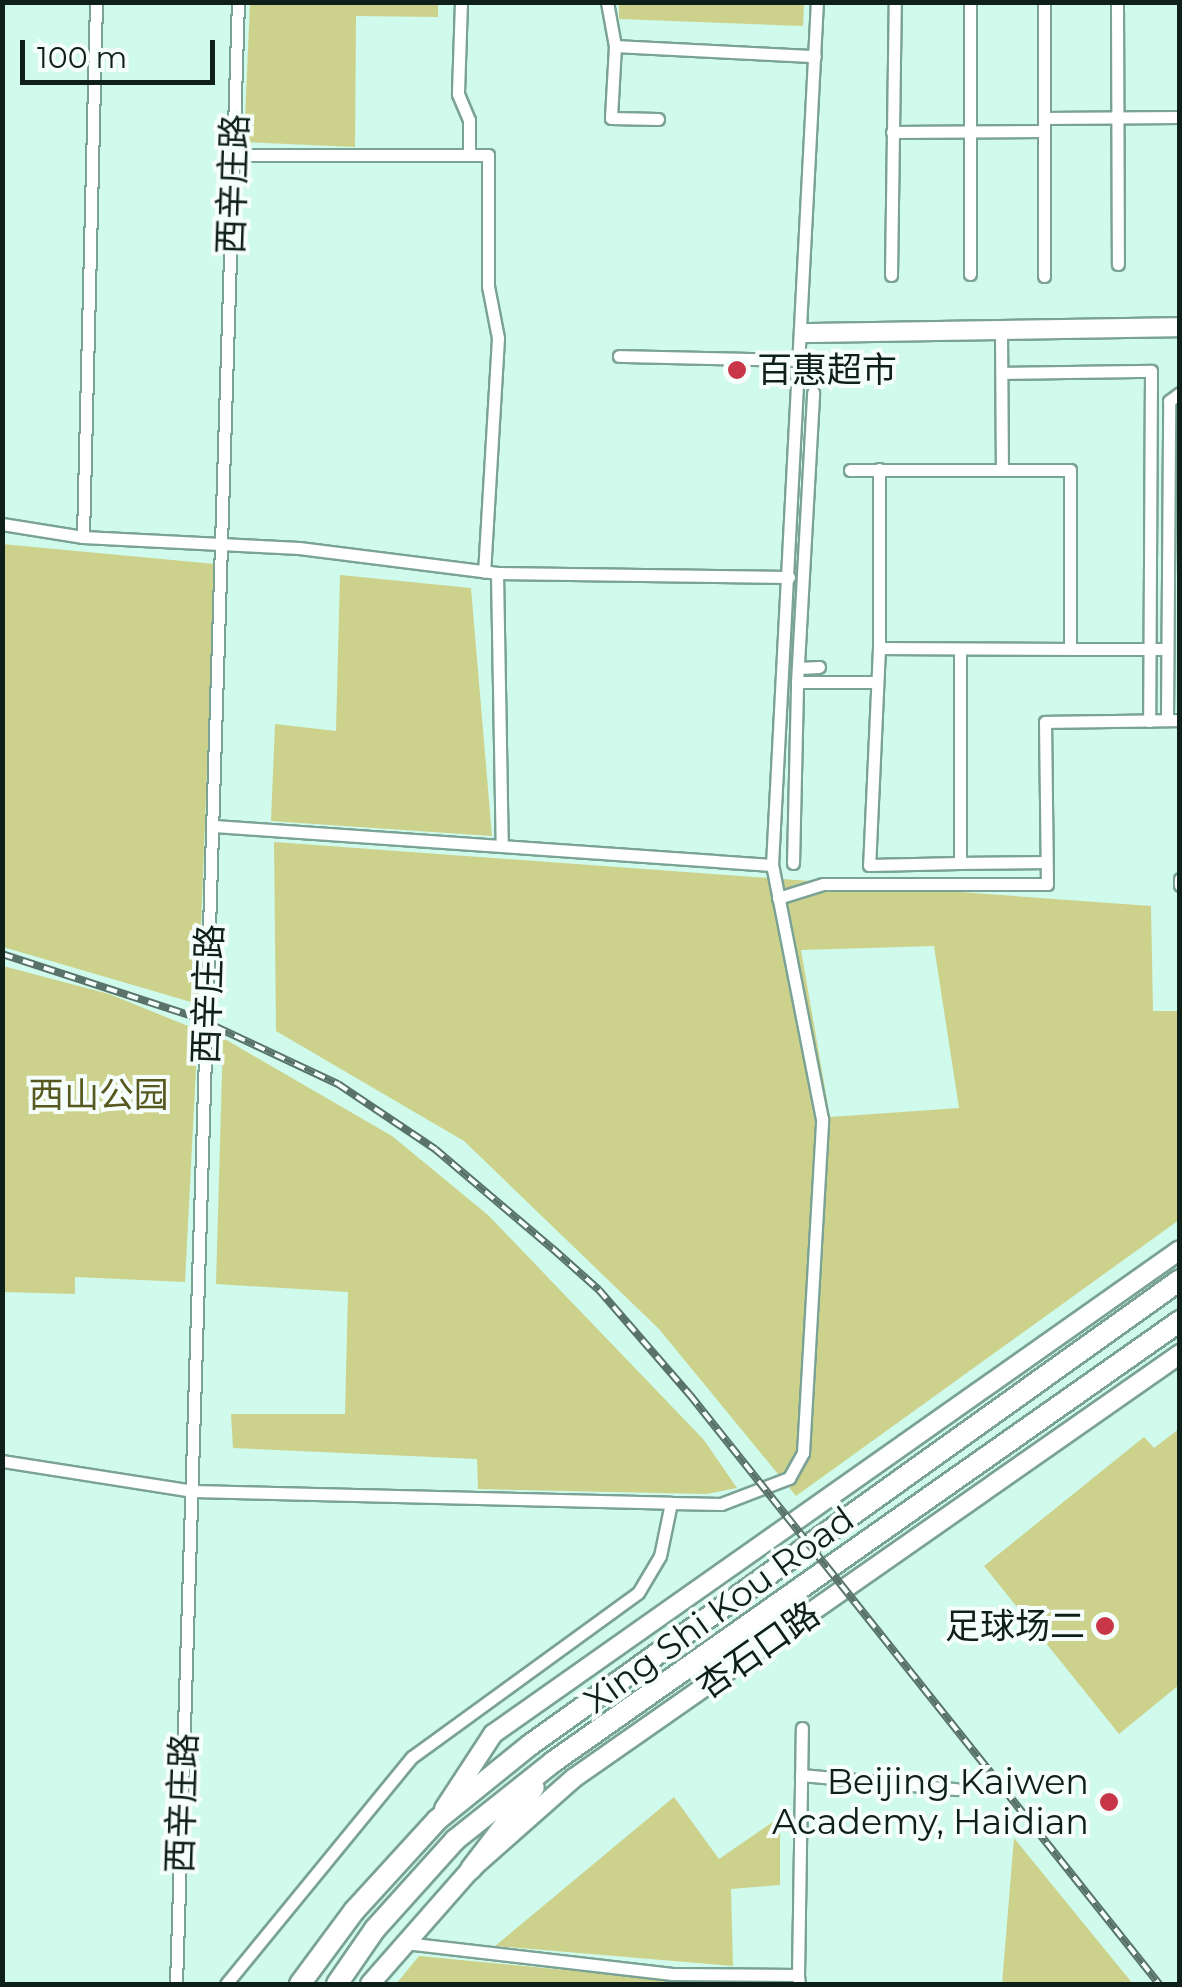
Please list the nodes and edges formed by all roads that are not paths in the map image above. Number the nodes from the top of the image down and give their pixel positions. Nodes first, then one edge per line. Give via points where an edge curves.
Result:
1 (96, 2) edge
2 (238, 2) edge
3 (461, 2) edge
4 (607, 2) edge
5 (817, 2) edge
6 (895, 2) edge
7 (970, 2) edge
8 (1044, 2) edge
9 (1116, 2) edge
10 (615, 46) junction
11 (815, 56) junction
12 (1117, 117) junction
13 (1180, 117) edge
14 (658, 119) dead end
15 (1044, 124) junction
16 (892, 132) junction
17 (469, 154) junction
18 (234, 155) junction
19 (1118, 264) dead end
20 (970, 274) dead end
21 (891, 275) dead end
22 (1044, 276) dead end
23 (1180, 327) edge
24 (804, 333) junction
25 (1001, 334) junction
26 (619, 356) dead end
27 (802, 360) junction
28 (1002, 373) junction
29 (813, 392) dead end
30 (1180, 393) edge
31 (879, 469) junction
32 (1002, 469) junction
33 (850, 470) dead end
34 (2, 524) edge
35 (83, 537) junction
36 (224, 545) junction
37 (490, 573) junction
38 (789, 577) junction
39 (879, 648) junction
40 (1070, 649) junction
41 (1149, 649) junction
42 (1168, 649) junction
43 (960, 650) junction
44 (819, 667) dead end
45 (798, 668) junction
46 (797, 682) junction
47 (874, 682) junction
48 (1149, 720) junction
49 (1173, 720) edge
50 (214, 826) junction
51 (502, 846) junction
52 (960, 862) junction
53 (1046, 862) junction
54 (793, 863) dead end
55 (772, 865) junction
56 (778, 898) junction
57 (1180, 1250) edge
58 (1180, 1280) edge
59 (1180, 1321) edge
60 (1180, 1354) edge
61 (2, 1461) edge
62 (194, 1490) junction
63 (671, 1503) junction
64 (802, 1728) dead end
65 (553, 1762) junction
66 (802, 1775) junction
67 (956, 1789) dead end
68 (437, 1820) junction
69 (471, 1868) junction
70 (400, 1942) junction
71 (798, 1980) edge
72 (176, 1984) edge
73 (226, 1984) edge
74 (300, 1984) edge
75 (337, 1984) edge
76 (370, 1984) edge

1 - 35 street
2 - 18 street, 西辛庄路
3 - 17 street via 458,94 469,120
4 - 10 street
5 - 11 street
6 - 16 street
7 - 20 street
8 - 15 street
9 - 12 street
10 - 11 street
10 - 14 street via 611,118
11 - 24 street
12 - 13 street
12 - 15 street
12 - 19 street
15 - 16 street
15 - 22 street
16 - 21 street
17 - 18 street
17 - 37 street via 488,155 488,286 498,338
18 - 36 street, 西辛庄路
23 - 25 street
24 - 25 street
24 - 27 street
25 - 28 street
26 - 27 street
27 - 38 street
28 - 32 street
28 - 41 street via 1152,372
29 - 45 street
30 - 42 street via 1169,401
31 - 32 street
31 - 33 street
31 - 39 street
32 - 40 street via 1077,470
34 - 35 street
35 - 36 street
36 - 37 street
36 - 50 street, 西辛庄路
37 - 38 street
37 - 51 street
38 - 55 street
39 - 43 street
39 - 47 street
40 - 41 street
40 - 43 street
41 - 42 street
41 - 48 street
42 - 49 street
43 - 52 street
44 - 45 street
45 - 46 street
46 - 47 street
46 - 54 street
47 - 52 street via 869,866
48 - 49 street
48 - 53 street via 1046,722
50 - 51 street
50 - 62 street, 西辛庄路
51 - 55 street
52 - 53 street
53 - 56 street via 1046,884 823,884
55 - 56 street
56 - 63 street via 822,1119 803,1453 789,1478 764,1489 720,1504
57 - 68 street via 493,1734
58 - 68 main road, Xing Shi Kou Road via 530,1745
59 - 65 main road, Xing Shi Kou Road
60 - 69 street, 杏石口路 via 574,1778
61 - 62 street
62 - 63 street
62 - 72 street, 西辛庄路
63 - 73 street via 660,1556 638,1593 412,1756
64 - 66 street
65 - 69 main road
65 - 75 main road, Xing Shi Kou Road via 455,1840 375,1929
66 - 67 street
66 - 71 street
68 - 74 main road, Xing Shi Kou Road via 354,1911
69 - 70 street, 杏石口路
70 - 71 street via 672,1974
70 - 76 street, 杏石口路

